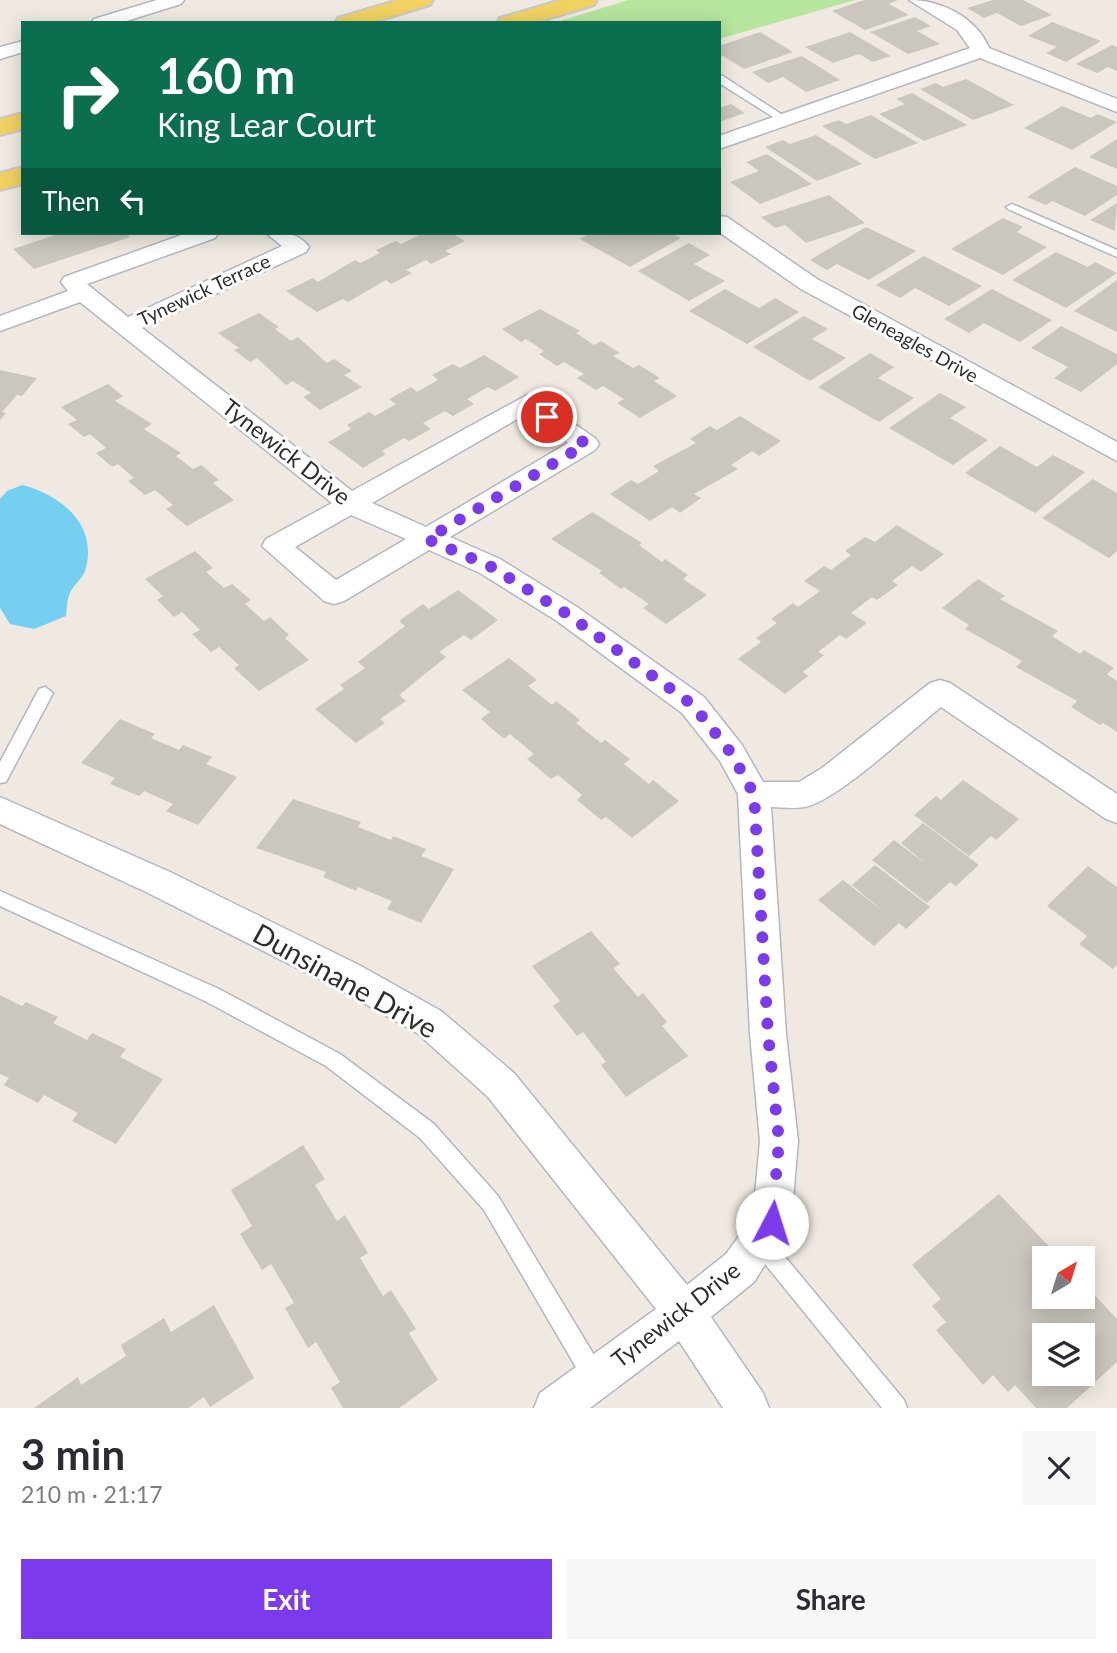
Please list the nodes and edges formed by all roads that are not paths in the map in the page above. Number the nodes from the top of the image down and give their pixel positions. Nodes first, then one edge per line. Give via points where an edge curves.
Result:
1 (175, 0) edge
2 (422, 0) edge
3 (586, 0) edge
4 (918, 0) edge
5 (107, 21) edge
6 (353, 21) edge
7 (515, 21) edge
8 (21, 47) edge
9 (981, 52) junction
10 (0, 53) edge
11 (721, 79) edge
12 (1117, 106) edge
13 (785, 120) junction
14 (21, 122) edge
15 (0, 127) edge
16 (721, 142) edge
17 (21, 176) edge
18 (0, 182) edge
19 (1012, 207) dead end
20 (721, 223) edge
21 (201, 235) edge
22 (279, 235) edge
23 (1117, 254) edge
24 (83, 293) junction
25 (0, 324) edge
26 (125, 327) junction
27 (1117, 453) edge
28 (351, 504) junction
29 (427, 539) junction
30 (45, 693) dead end
31 (0, 776) edge
32 (754, 794) junction
33 (0, 810) edge
34 (1117, 810) edge
35 (0, 898) edge
36 (760, 1241) junction
37 (684, 1313) junction
38 (595, 1378) junction
39 (555, 1408) edge
40 (748, 1408) edge
41 (896, 1408) edge

1 - 5 street
2 - 6 main road
3 - 7 main road
4 - 9 street via 968,28
8 - 10 street
9 - 12 street
9 - 13 street
11 - 13 lane
13 - 16 street
14 - 15 main road
17 - 18 main road
19 - 23 lane
20 - 27 street, Gleneagles Drive via 809,284
21 - 24 street via 72,282
22 - 26 street, Tynewick Terrace via 298,247
24 - 25 street
24 - 26 street, Tynewick Drive
26 - 28 street, Tynewick Drive
28 - 29 street, Tynewick Drive
28 - 29 street via 276,546 334,594
28 - 29 street via 527,403 586,444
29 - 32 street, Tynewick Drive via 490,566 567,614 693,705 731,753
30 - 31 lane
32 - 34 street via 804,795 940,691
32 - 36 street, Tynewick Drive via 779,1141 772,1223
33 - 37 street, Dunsinane Drive via 170,888 429,1022 500,1085
35 - 38 lane via 212,995 333,1060 427,1131 491,1203
36 - 37 street, Tynewick Drive via 740,1268
36 - 41 lane
37 - 38 street, Tynewick Drive
37 - 40 street, Dunsinane Drive
38 - 39 street, Tynewick Drive

